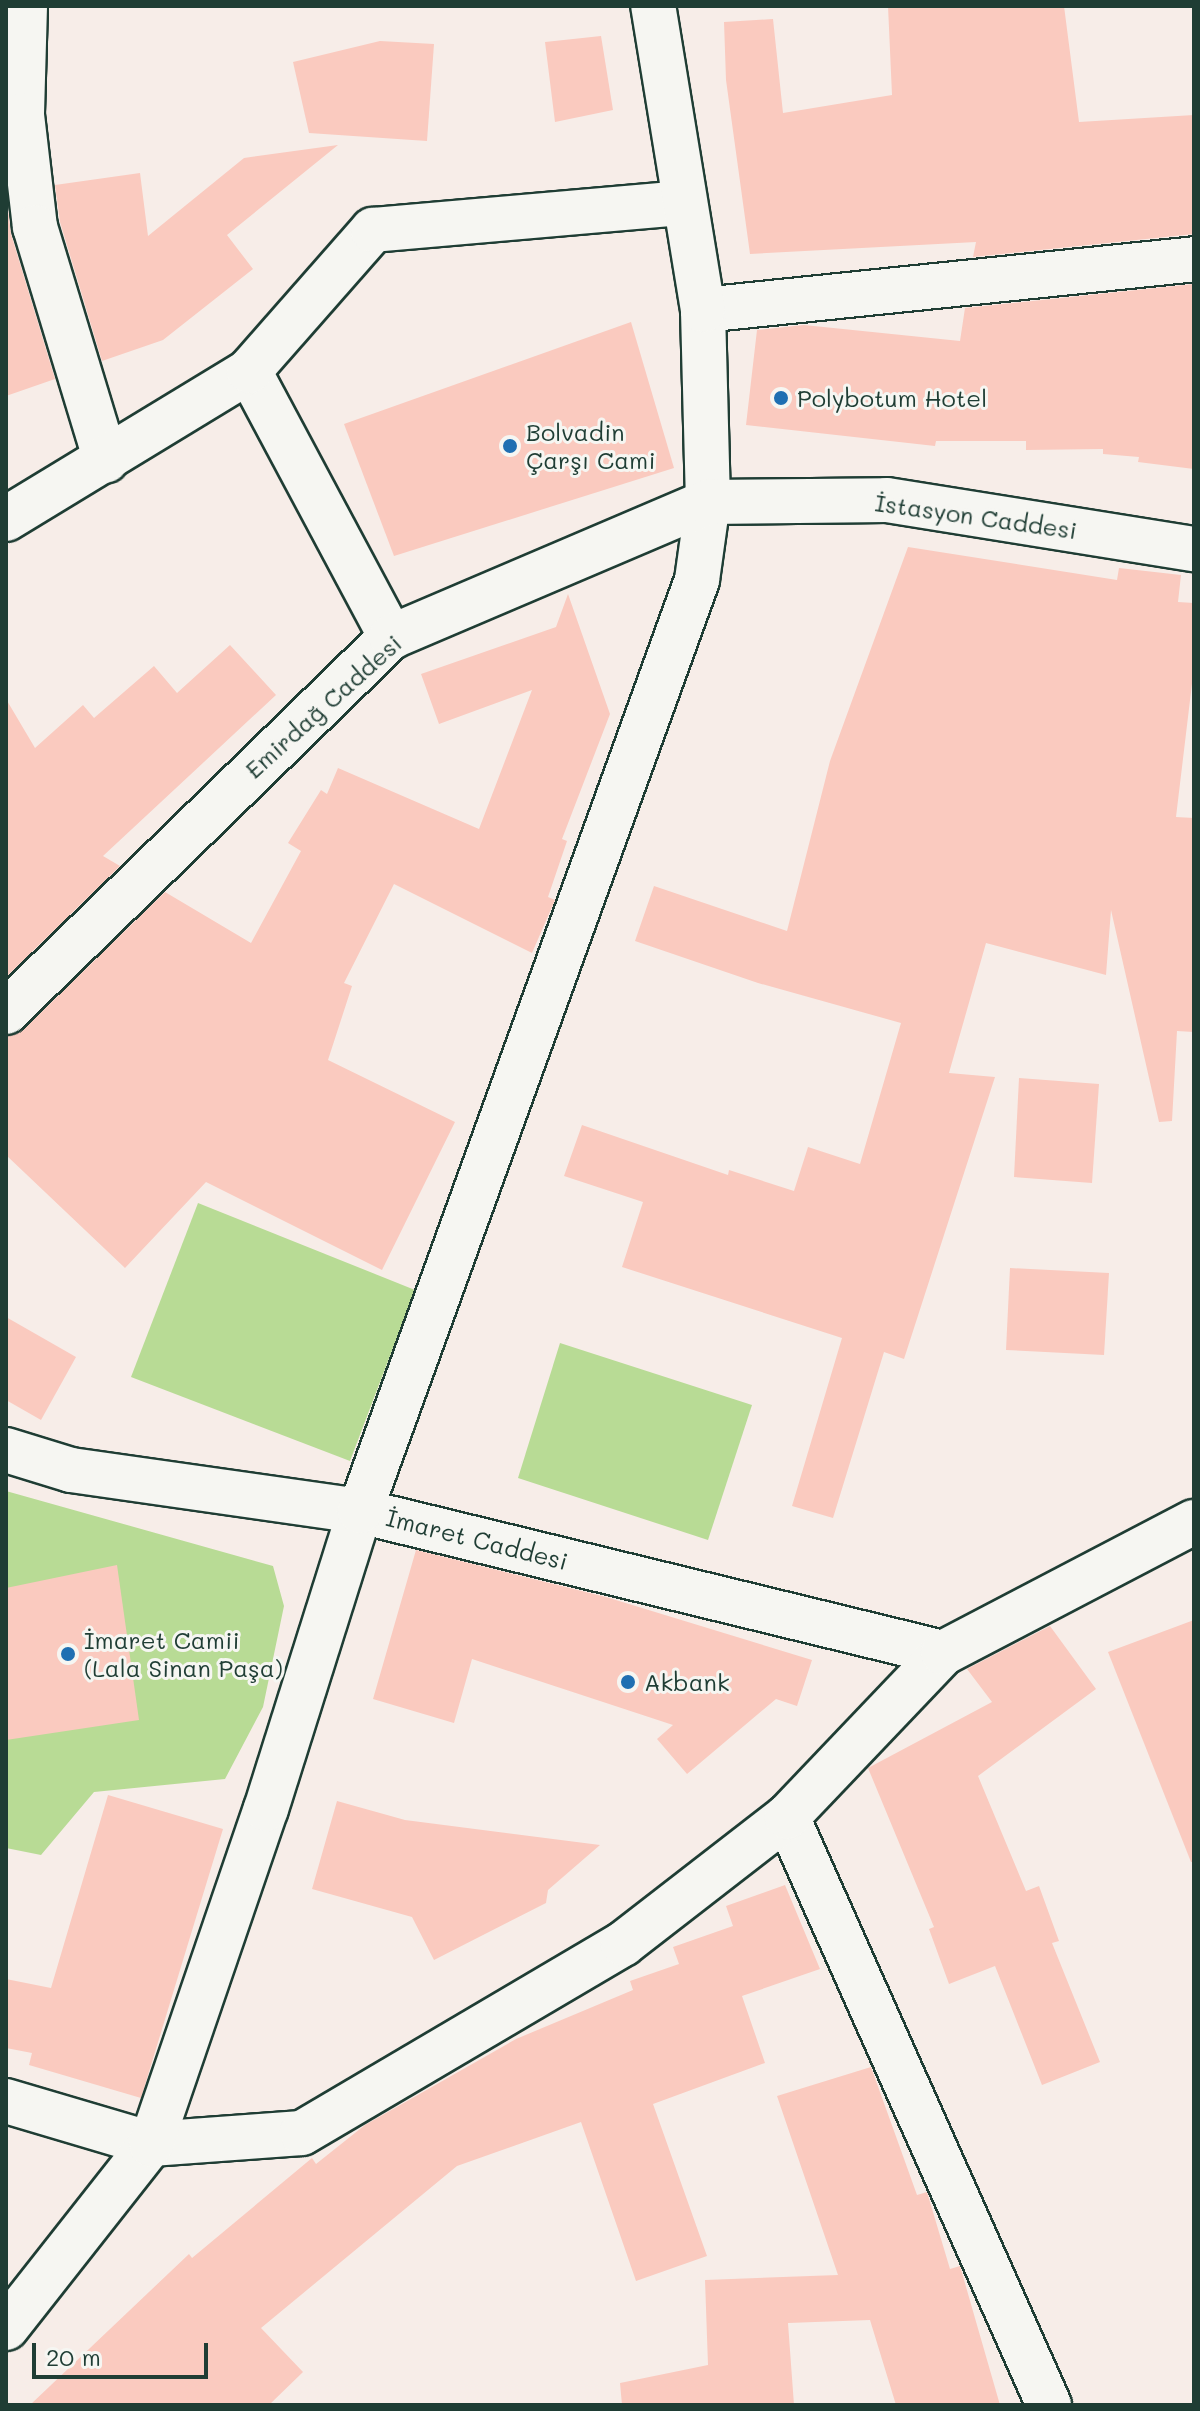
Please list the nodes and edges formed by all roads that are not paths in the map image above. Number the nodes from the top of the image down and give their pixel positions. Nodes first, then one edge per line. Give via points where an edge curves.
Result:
1 (25, 6) edge
2 (653, 6) edge
3 (682, 203) junction
4 (1194, 259) edge
5 (703, 310) junction
6 (249, 371) junction
7 (106, 460) junction
8 (708, 502) junction
9 (6, 519) edge
10 (1194, 549) edge
11 (391, 637) junction
12 (6, 1012) edge
13 (6, 1450) edge
14 (360, 1511) junction
15 (1194, 1522) edge
16 (943, 1653) junction
17 (787, 1817) junction
18 (6, 2101) edge
19 (151, 2144) junction
20 (10, 2317) edge
21 (1049, 2405) edge

1 - 7 street via 22,115 35,227
2 - 3 street
3 - 5 street
3 - 6 street via 373,230
4 - 5 street
5 - 8 street
6 - 7 street
6 - 11 street
7 - 9 street
8 - 10 street, İstasyon Caddesi via 887,500
8 - 11 street, Emirdağ Caddesi
8 - 14 street via 697,580
11 - 12 street, Emirdağ Caddesi
13 - 14 street, İmaret Caddesi via 71,1470
14 - 16 street, İmaret Caddesi
14 - 19 street via 266,1809
15 - 16 street
16 - 17 street
17 - 19 street via 623,1944 302,2133
17 - 21 street
18 - 19 street
19 - 20 street

